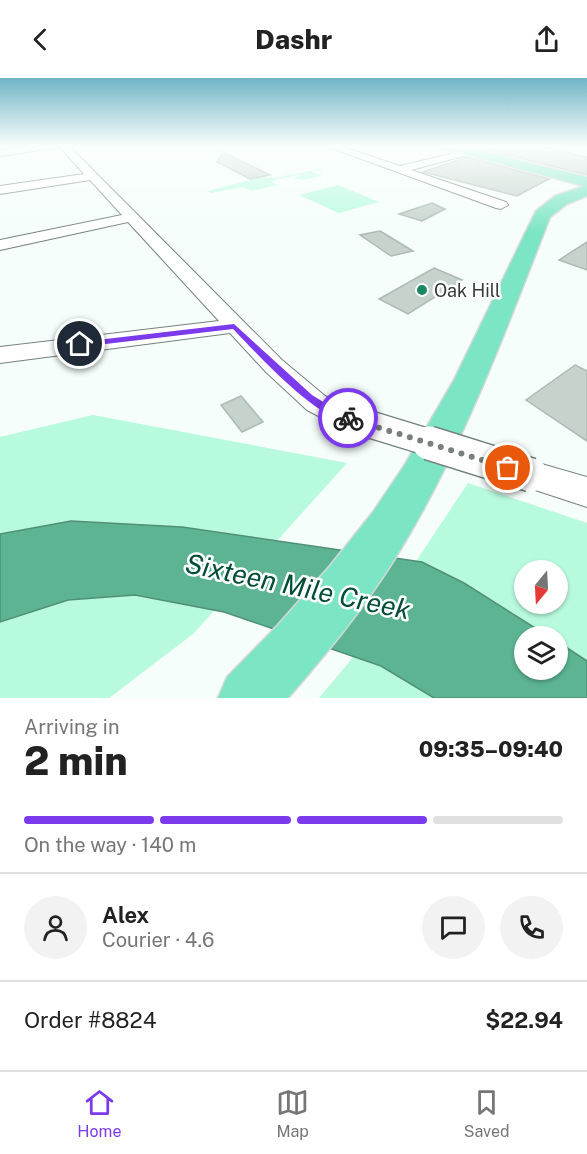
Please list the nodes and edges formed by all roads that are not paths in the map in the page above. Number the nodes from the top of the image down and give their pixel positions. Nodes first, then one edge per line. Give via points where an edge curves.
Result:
1 (413, 175) edge
2 (559, 175) edge
3 (93, 176) joint
4 (587, 182) edge
5 (0, 190) edge
6 (587, 190) edge
7 (501, 205) dead end
8 (131, 217) junction
9 (0, 245) edge
10 (234, 326) junction
11 (0, 355) edge
12 (587, 492) edge
13 (248, 698) edge

1 - 7 street
2 - 4 main road
3 - 5 street
3 - 8 street
6 - 13 main road via 561,200 542,215 470,380 389,527 298,645
8 - 9 street
8 - 10 street
10 - 11 street
10 - 12 street, bridge via 316,403 336,413

